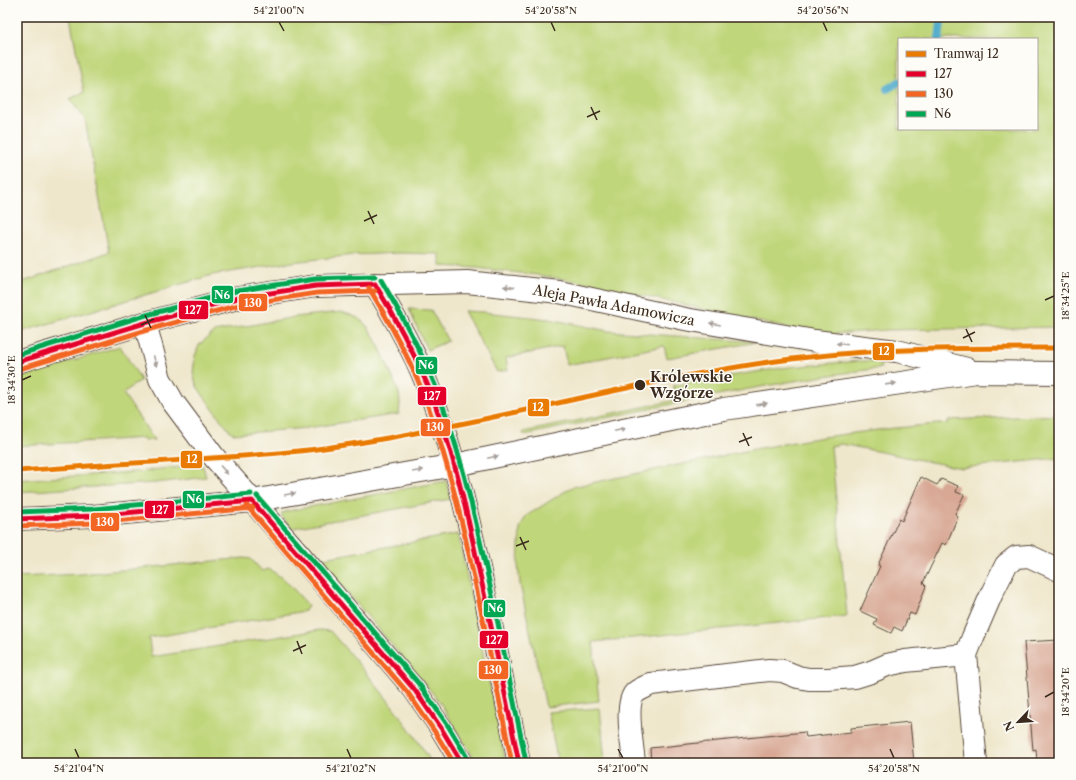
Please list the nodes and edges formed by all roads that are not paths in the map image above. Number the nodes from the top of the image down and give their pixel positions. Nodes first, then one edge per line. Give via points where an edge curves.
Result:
1 (375, 284) junction
2 (145, 323) junction
3 (17, 362) edge
4 (976, 372) junction
5 (1059, 373) edge
6 (454, 464) junction
7 (252, 501) junction
8 (17, 519) edge
9 (1059, 570) edge
10 (966, 655) junction
11 (462, 763) edge
12 (519, 763) edge
13 (634, 763) edge
14 (976, 763) edge

1 - 2 main road, Aleja Pawła Adamowicza via 316,286 238,298
4 -> 1 main road, Aleja Pawła Adamowicza via 897,351 815,341 693,320 559,292 467,282
1 - 6 main road via 401,328 417,362
2 - 3 main road, Aleja Pawła Adamowicza
2 -> 7 main road via 160,379 173,402 214,458
4 - 5 main road, Aleja Pawła Adamowicza
6 -> 4 main road, Aleja Pawła Adamowicza via 724,409
7 -> 6 main road, Aleja Pawła Adamowicza
6 - 12 main road via 474,544
7 - 8 main road, Aleja Pawła Adamowicza via 93,516
7 - 11 main road via 414,689
9 - 10 main road via 1029,556 1016,557 1006,565
10 - 13 main road via 905,661 855,677 809,679 783,671 769,670 651,684 635,693 630,700
10 - 14 main road

